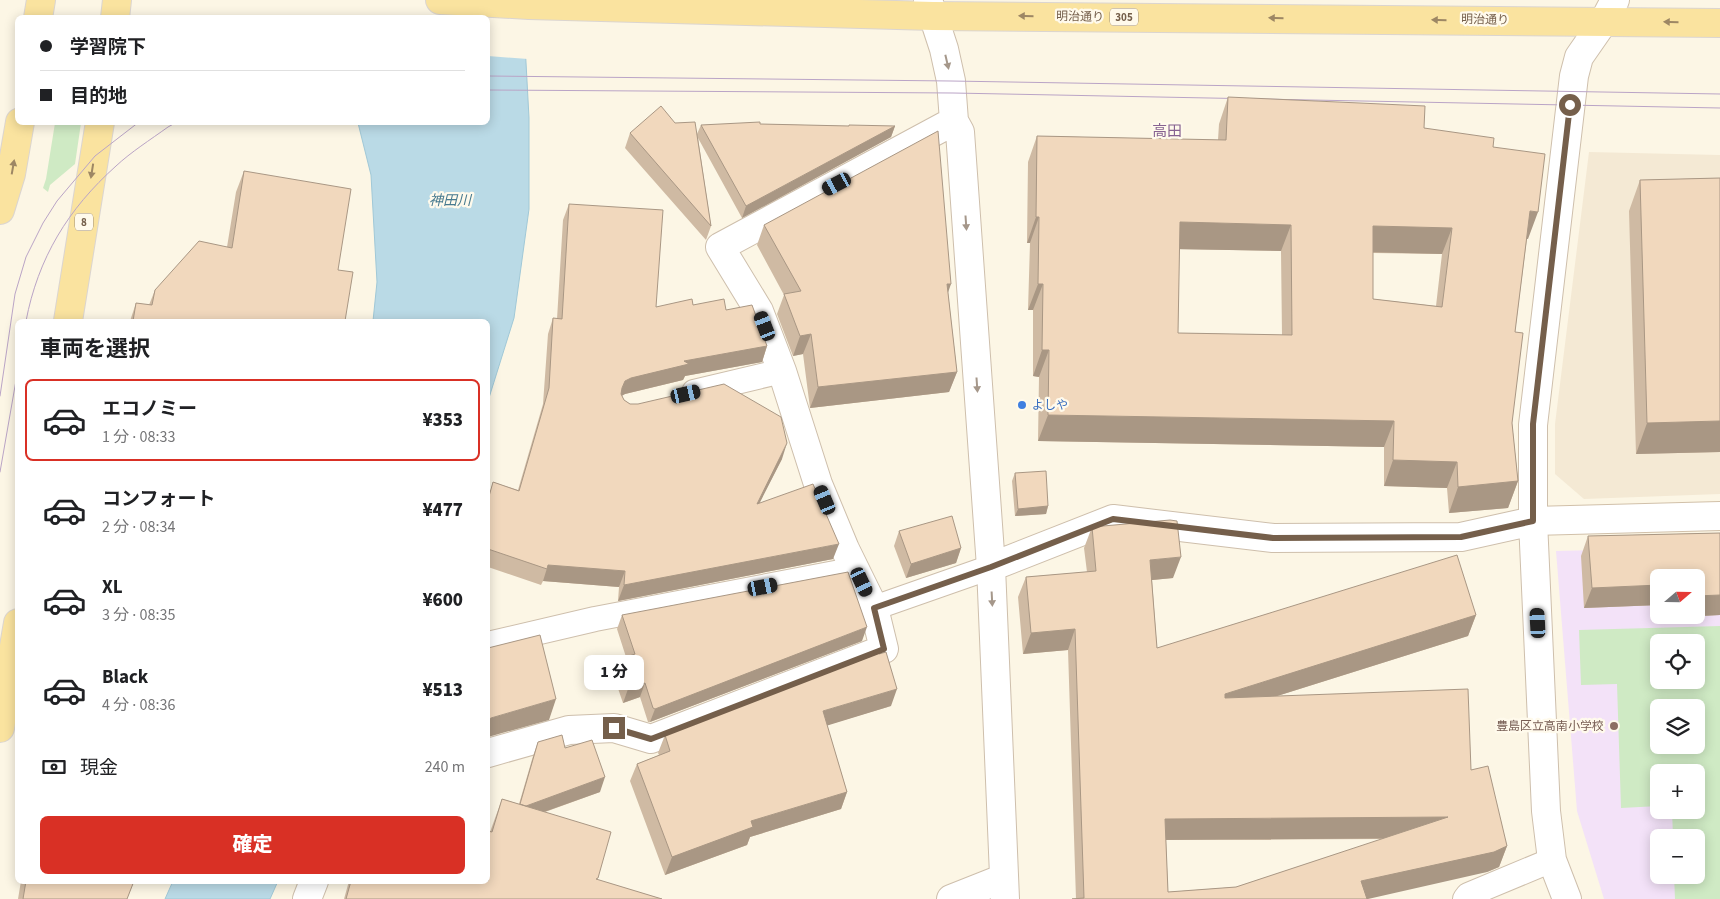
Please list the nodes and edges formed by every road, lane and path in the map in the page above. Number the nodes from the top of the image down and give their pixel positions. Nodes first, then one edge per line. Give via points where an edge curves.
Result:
1 (41, 0) edge
2 (117, 0) edge
3 (440, 0) edge
4 (931, 8) edge
5 (1609, 11) edge
6 (38, 15) edge
7 (115, 15) edge
8 (1720, 23) edge
9 (954, 121) junction
10 (19, 125) edge
11 (100, 125) edge
12 (0, 210) edge
13 (68, 319) edge
14 (782, 371) junction
15 (677, 396) edge
16 (1720, 516) edge
17 (1533, 521) junction
18 (991, 567) junction
19 (856, 569) junction
20 (874, 608) junction
21 (15, 640) edge
22 (490, 644) edge
23 (0, 728) edge
24 (490, 752) edge
25 (1552, 860) junction
26 (313, 884) edge
27 (1005, 888) edge
28 (307, 899) edge
29 (951, 899) edge
30 (1465, 899) edge
31 (1567, 899) edge

1 - 6 main road
2 - 7 main road
3 - 4 main road, 明治通り / 305 via 529,5
5 -> 4 main road, 明治通り / 305
4 -> 9 street via 951,81
8 -> 5 main road, 明治通り / 305
5 - 17 street via 1579,57 1574,76 1533,424
9 - 14 street via 720,247 759,311
9 -> 18 street via 960,132
12 -> 10 main road via 11,174
11 -> 13 main road, 8
14 - 15 lane
14 - 19 street via 818,484
16 - 17 street
17 - 18 street via 1461,537 1273,538 1113,519
17 - 25 street via 1546,811
18 - 20 lane
18 -> 27 street
19 - 20 street
19 - 22 lane via 595,619
20 - 24 street via 884,649 651,739 614,728 569,730
21 - 23 main road
25 - 30 lane
25 - 31 street
26 - 28 street
27 - 29 street

